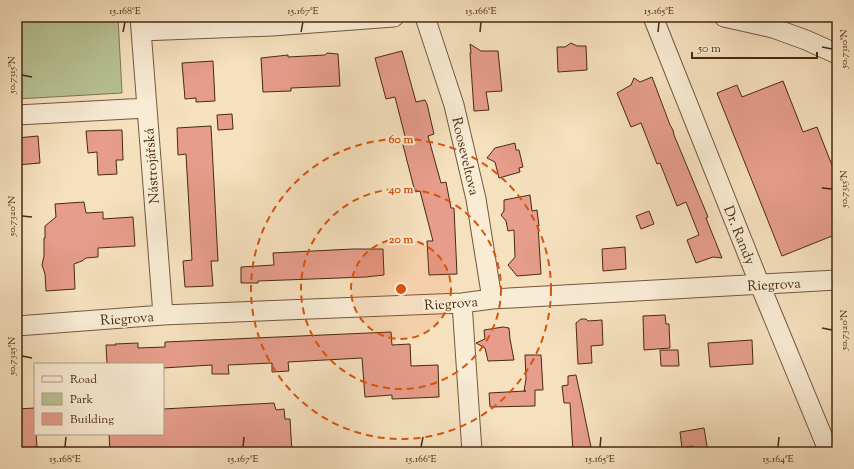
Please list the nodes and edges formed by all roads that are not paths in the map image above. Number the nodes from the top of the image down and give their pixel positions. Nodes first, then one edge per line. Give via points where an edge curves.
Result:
1 (394, 17) edge
2 (425, 17) edge
3 (653, 17) edge
4 (724, 17) edge
5 (278, 21) edge
6 (141, 24) edge
7 (837, 54) edge
8 (147, 108) junction
9 (17, 115) edge
10 (837, 280) edge
11 (760, 285) junction
12 (492, 299) junction
13 (462, 303) junction
14 (163, 316) junction
15 (17, 326) edge
16 (472, 452) edge
17 (829, 452) edge

1 - 5 street
2 - 12 street, Rooseveltova via 454,105 473,184
3 - 11 street, Dr. Randy
4 - 7 street via 773,28
5 - 6 street
6 - 8 street, Nástrojářská
8 - 9 street
8 - 14 street, Nástrojářská
10 - 11 street, Riegrova
11 - 12 street, Riegrova
11 - 17 street, Dr. Randy
12 - 13 street, Riegrova
13 - 14 street, Riegrova
13 - 16 street
14 - 15 street, Riegrova

